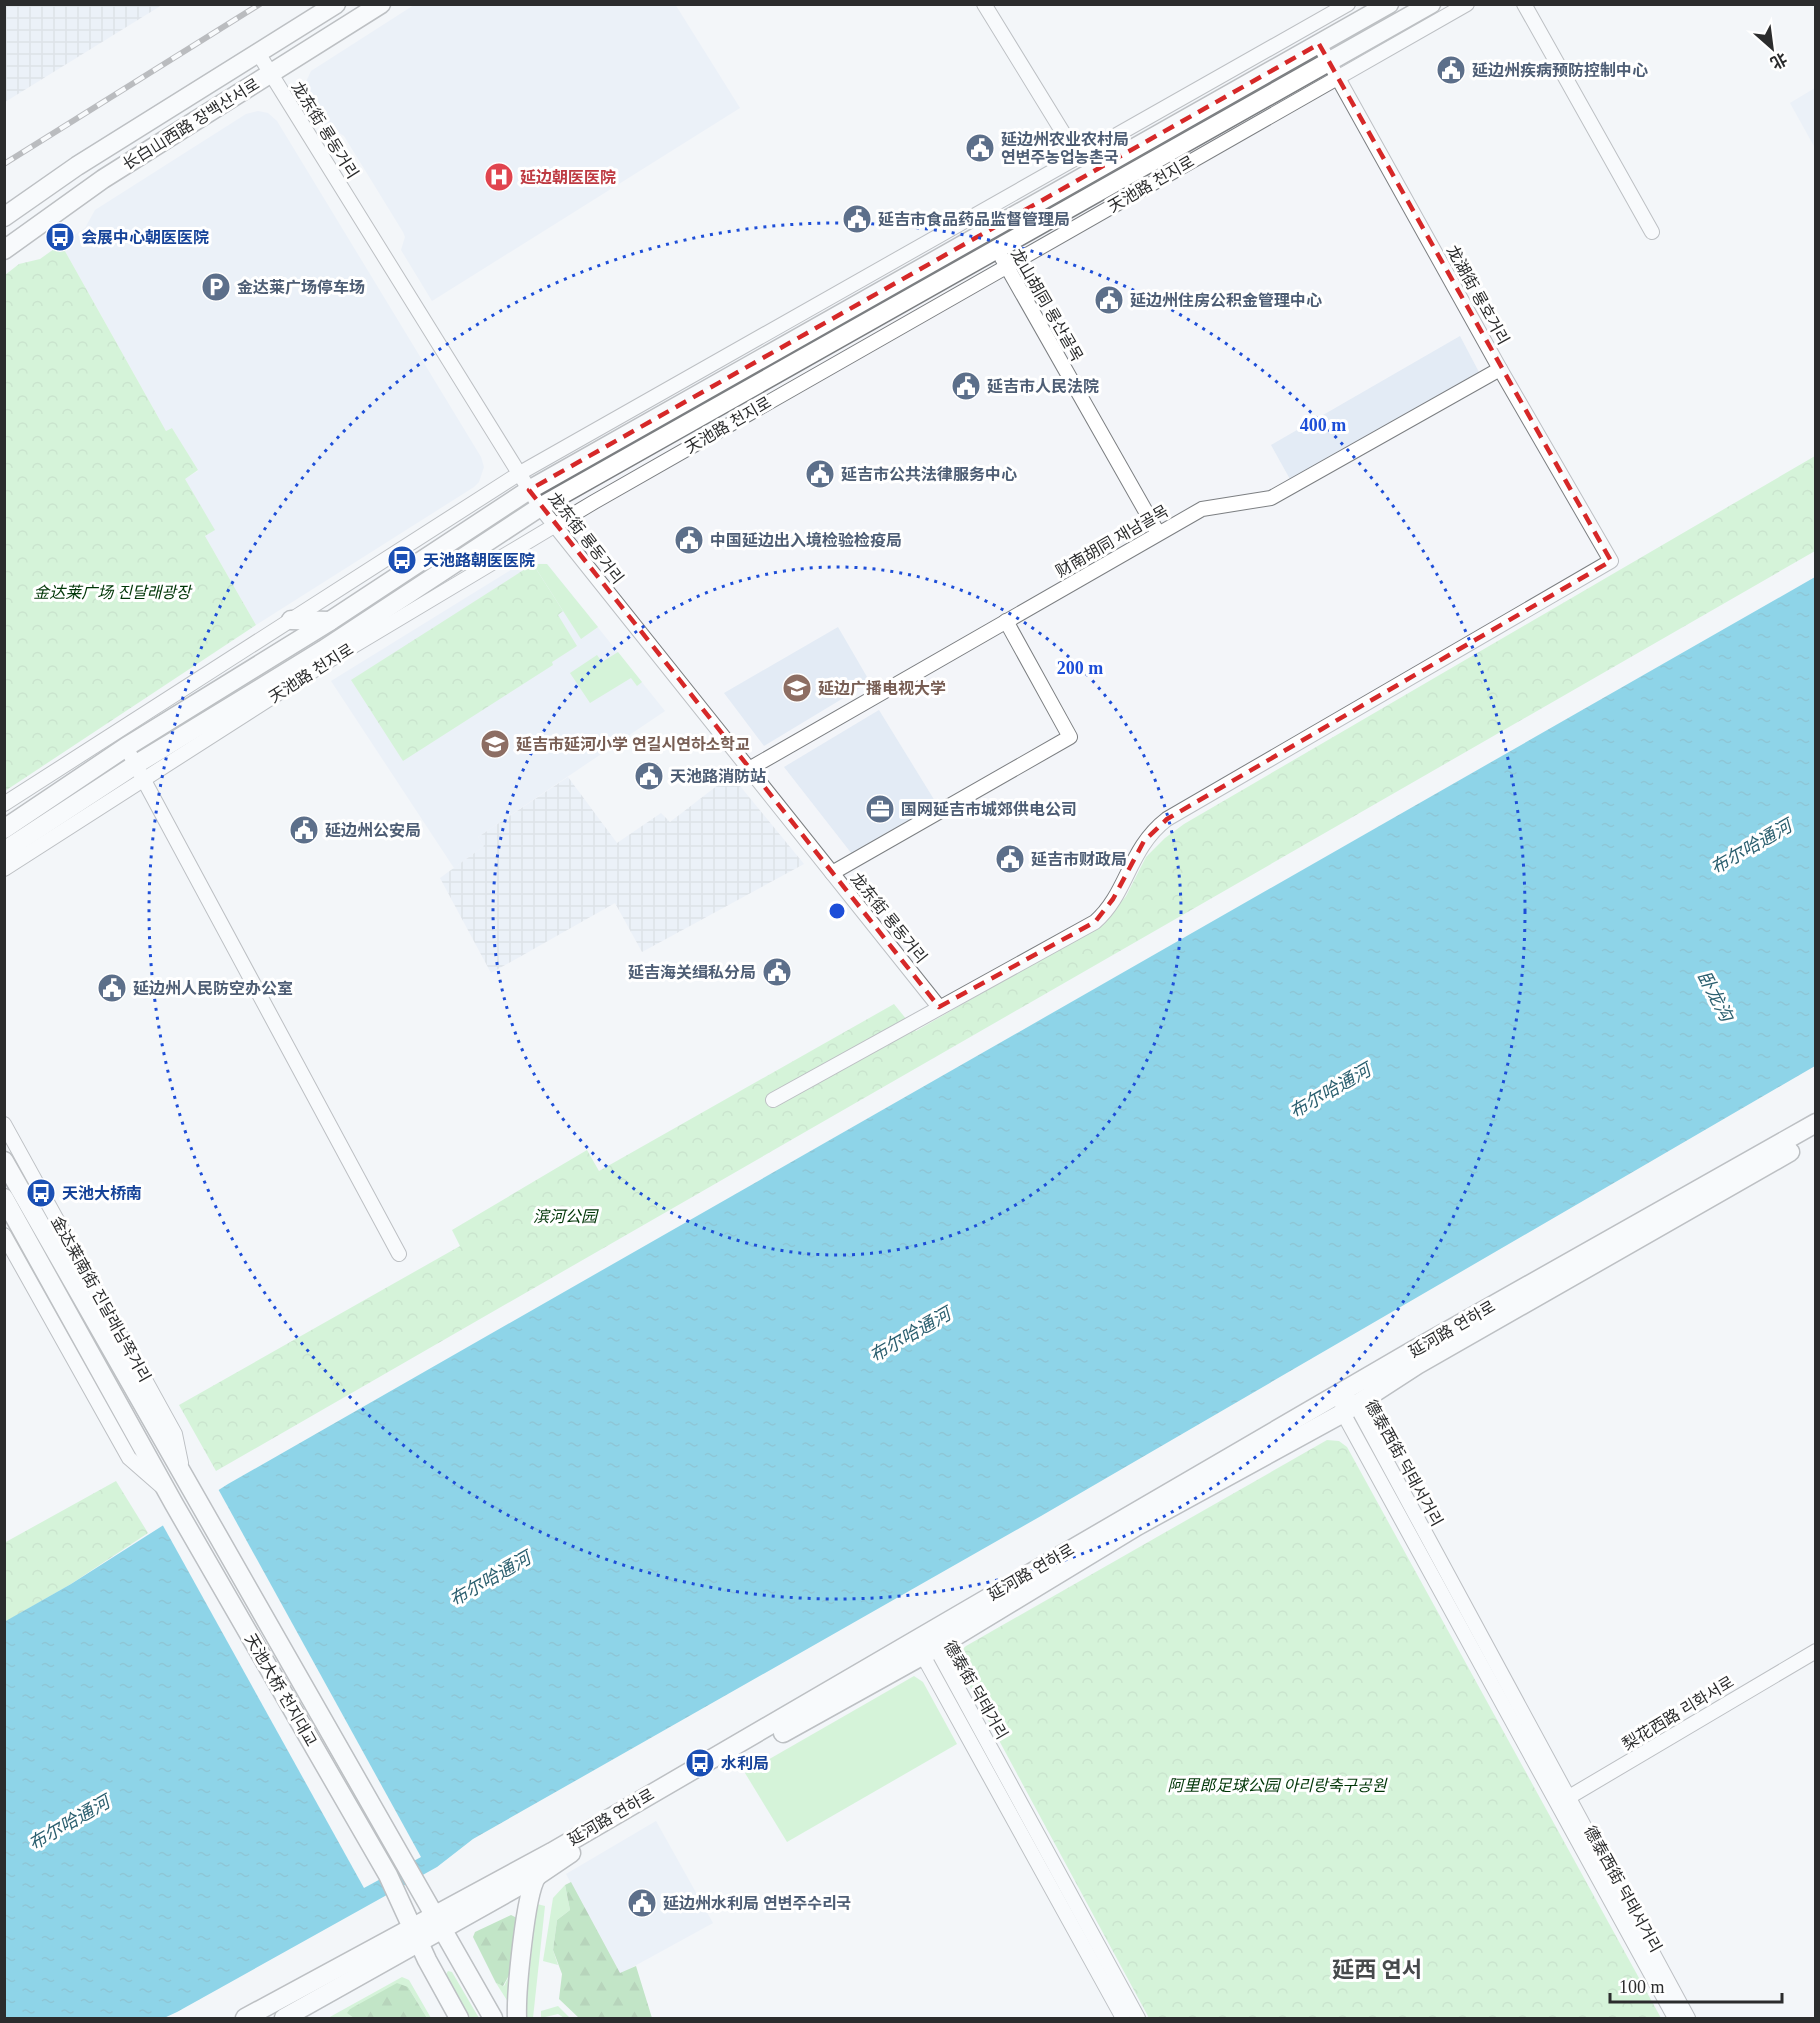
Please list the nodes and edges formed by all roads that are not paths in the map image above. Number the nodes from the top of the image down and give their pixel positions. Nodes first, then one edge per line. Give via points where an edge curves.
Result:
1 (336, 4) edge
2 (381, 4) edge
3 (984, 4) edge
4 (1348, 4) edge
5 (1389, 4) edge
6 (1431, 4) edge
7 (1467, 4) edge
8 (1524, 4) edge
9 (1319, 44) junction
10 (258, 53) junction
11 (1334, 69) junction
12 (271, 73) junction
13 (1078, 157) junction
14 (4, 217) edge
15 (1652, 232) dead end
16 (997, 249) junction
17 (4, 250) edge
18 (1007, 266) junction
19 (1500, 369) junction
20 (520, 473) junction
21 (529, 490) junction
22 (540, 507) junction
23 (555, 527) junction
24 (1158, 533) junction
25 (291, 620) junction
26 (330, 621) junction
27 (1006, 621) junction
28 (126, 747) junction
29 (749, 769) junction
30 (139, 772) junction
31 (4, 804) edge
32 (4, 829) edge
33 (4, 851) edge
34 (4, 870) edge
35 (832, 873) junction
36 (939, 1007) junction
37 (773, 1100) dead end
38 (4, 1124) edge
39 (1815, 1124) edge
40 (1815, 1138) edge
41 (4, 1161) edge
42 (4, 1198) edge
43 (4, 1235) edge
44 (399, 1254) dead end
45 (1340, 1393) junction
46 (1350, 1409) junction
47 (188, 1487) junction
48 (171, 1498) junction
49 (922, 1635) junction
50 (930, 1651) junction
51 (1815, 1651) edge
52 (1562, 1802) junction
53 (537, 1876) junction
54 (437, 1923) junction
55 (416, 1934) junction
56 (245, 2019) edge
57 (284, 2019) edge
58 (459, 2019) edge
59 (493, 2019) edge
60 (517, 2019) edge
61 (1123, 2019) edge
62 (1138, 2019) edge
63 (1675, 2019) edge
64 (1688, 2019) edge

1 - 10 main road, 长白山西路 장백산서로
2 - 12 main road, 长白山西路 장백산서로
3 - 13 street
4 - 13 street
5 - 9 main road, 天池路 천지로
6 - 11 main road, 天池路 천지로
7 - 11 street, 天池路 천지로
8 - 15 street
9 - 11 street, 龙湖街 룡호거리
9 - 21 main road, 天池路 천지로
10 - 12 street, 龙东街 룡동거리
10 - 14 main road, 长白山西路 장백산서로
11 - 16 main road, 天池路 천지로
11 - 18 street, 天池路 천지로
11 - 19 street, 龙湖街 룡호거리
12 - 17 main road, 长白山西路 장백산서로 via 103,179
12 - 20 street, 龙东街 룡동거리
13 - 20 street
16 - 18 street, 龙山胡同 룡산골목
16 - 22 main road, 天池路 천지로
18 - 23 street, 天池路 천지로
18 - 24 street, 龙山胡同 룡산골목
19 - 24 street, 财南胡同 재남골목 via 1272,498 1202,509
19 - 36 street, 龙湖街 룡호거리 via 1611,561 1167,819 1144,841 1105,914
20 - 21 street, 龙东街 룡동거리
20 - 25 street
21 - 22 street, 龙东街 룡동거리
21 - 26 main road, 天池路 천지로
22 - 23 street, 龙东街 룡동거리
22 - 30 main road, 天池路 천지로
23 - 29 street, 龙东街 룡동거리
23 - 30 street, 天池路 천지로
24 - 27 street, 财南胡同 재남골목
25 - 26 main road
25 - 31 street
26 - 28 main road, 天池路 천지로
27 - 29 street, 财南胡同 재남골목
27 - 35 street via 1070,736
28 - 30 street
28 - 32 main road, 天池路 천지로
29 - 35 street, 龙东街 룡동거리
30 - 33 main road, 天池路 천지로
30 - 34 street, 天池路 천지로
30 - 44 street
35 - 36 street, 龙东街 룡동거리
36 - 37 street
38 - 47 street, 金达莱南街 진달래남쪽거리 via 175,1434
39 - 45 main road, 延河路 연하로
40 - 46 main road, 延河路 연하로 via 1417,1365
41 - 47 main road, 金达莱南街 진달래남쪽거리
42 - 48 main road
43 - 48 street via 129,1458
45 - 46 street, 德泰西街 덕태서거리
45 - 49 main road, 延河路 연하로
46 - 50 main road, 延河路 연하로 via 1137,1526
46 - 52 street, 德泰西街 덕태서거리
47 - 54 main road, 天池大桥 천지대교
48 - 55 main road, 天池大桥 천지대교 via 388,1875
49 - 50 street, 德泰街 덕태거리
49 - 54 main road, 延河路 연하로
50 - 53 main road, 延河路 연하로 via 607,1830
50 - 61 street, 德泰街 덕태거리 via 927,1663
50 - 62 street, 德泰街 덕태거리
51 - 52 street, 梨花西路 리화서로
52 - 63 street, 德泰西街 덕태서거리
52 - 64 street, 德泰西街 덕태서거리
53 - 54 main road, 延河路 연하로
53 - 60 main road via 531,1890
54 - 55 main road, 延河路 연하로
54 - 59 main road, 天池大桥 천지대교
55 - 56 main road, 延河路 연하로
55 - 57 main road, 延河路 연하로
55 - 58 main road, 天池大桥 천지대교

